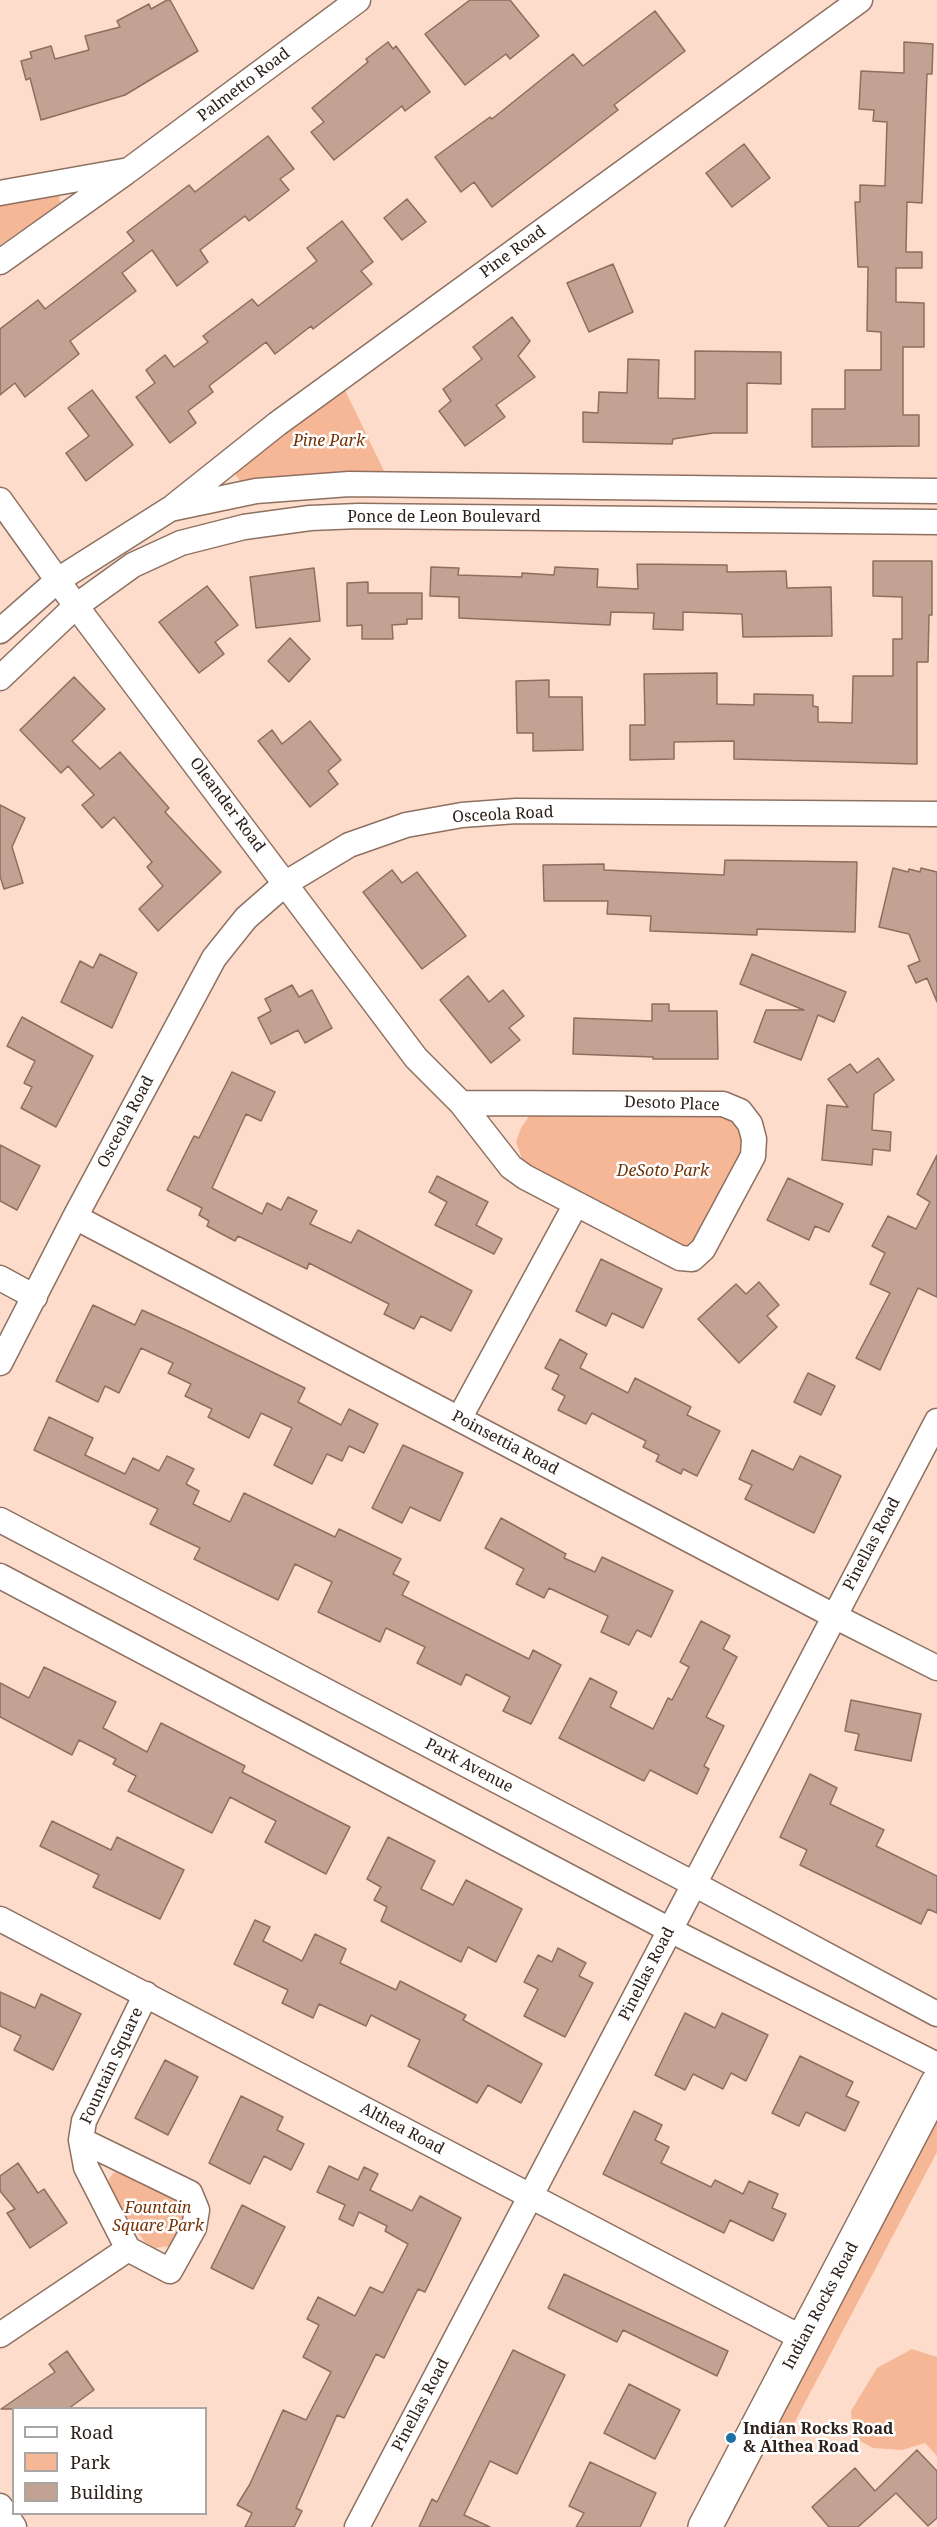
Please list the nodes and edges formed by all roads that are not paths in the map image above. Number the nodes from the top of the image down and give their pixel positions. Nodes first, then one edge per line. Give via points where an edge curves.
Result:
1 (358, 0) edge
2 (860, 0) edge
3 (129, 170) junction
4 (0, 193) edge
5 (0, 262) edge
6 (937, 490) edge
7 (0, 500) edge
8 (170, 509) junction
9 (937, 522) edge
10 (58, 580) junction
11 (76, 606) junction
12 (0, 631) edge
13 (0, 678) edge
14 (937, 814) edge
15 (286, 883) junction
16 (461, 1103) junction
17 (576, 1204) junction
18 (75, 1217) junction
19 (0, 1278) edge
20 (35, 1297) junction
21 (0, 1363) edge
22 (459, 1419) junction
23 (937, 1421) edge
24 (0, 1520) edge
25 (0, 1576) edge
26 (834, 1616) junction
27 (937, 1668) edge
28 (694, 1884) junction
29 (0, 1918) edge
30 (670, 1930) junction
31 (146, 1994) junction
32 (937, 2014) edge
33 (937, 2065) edge
34 (937, 2084) edge
35 (81, 2140) junction
36 (531, 2197) junction
37 (128, 2249) junction
38 (0, 2335) edge
39 (804, 2338) junction
40 (0, 2506) edge
41 (14, 2527) edge
42 (357, 2527) edge
43 (705, 2527) edge

1 - 3 street, Palmetto Road
2 - 8 street, Pine Road via 277,424
3 - 4 street, Palmetto Road
3 - 5 street, Palmetto Road
6 - 8 street, Ponce de Leon Boulevard via 349,484 256,491
7 - 10 street, Oleander Road
8 - 10 street, Ponce de Leon Boulevard
9 - 11 street, Ponce de Leon Boulevard via 310,518 244,527 182,543 133,565
10 - 11 street, Oleander Road
10 - 12 street, Ponce de Leon Boulevard
11 - 13 street, Ponce de Leon Boulevard
11 - 15 street, Oleander Road
14 - 15 street, Osceola Road via 462,815 406,825 350,845
15 - 16 street, Oleander Road via 416,1058
15 - 18 street, Osceola Road via 246,918 214,958
16 - 17 street, Desoto Place via 511,1167
16 - 17 street, Desoto Place via 703,1102 740,1112 750,1124 753,1156 703,1249 692,1259 680,1258
17 - 22 street
18 - 20 street, Osceola Road
18 - 22 street, Poinsettia Road
19 - 20 street
20 - 21 street, Osceola Road
22 - 26 street, Poinsettia Road
23 - 26 street, Pinellas Road
24 - 28 street, Park Avenue
25 - 30 street
26 - 27 street, Poinsettia Road
26 - 28 street, Pinellas Road
28 - 30 street, Pinellas Road
28 - 32 street, Park Avenue
29 - 31 street, Althea Road
30 - 33 street
30 - 36 street, Pinellas Road
31 - 35 street, Fountain Square via 84,2121
31 - 36 street, Althea Road
34 - 39 street, Indian Rocks Road
35 - 37 street via 86,2167
35 - 37 street via 190,2193 197,2210 194,2228 170,2271
36 - 39 street, Althea Road
36 - 42 street, Pinellas Road
37 - 38 street
39 - 43 street, Indian Rocks Road
40 - 41 street

